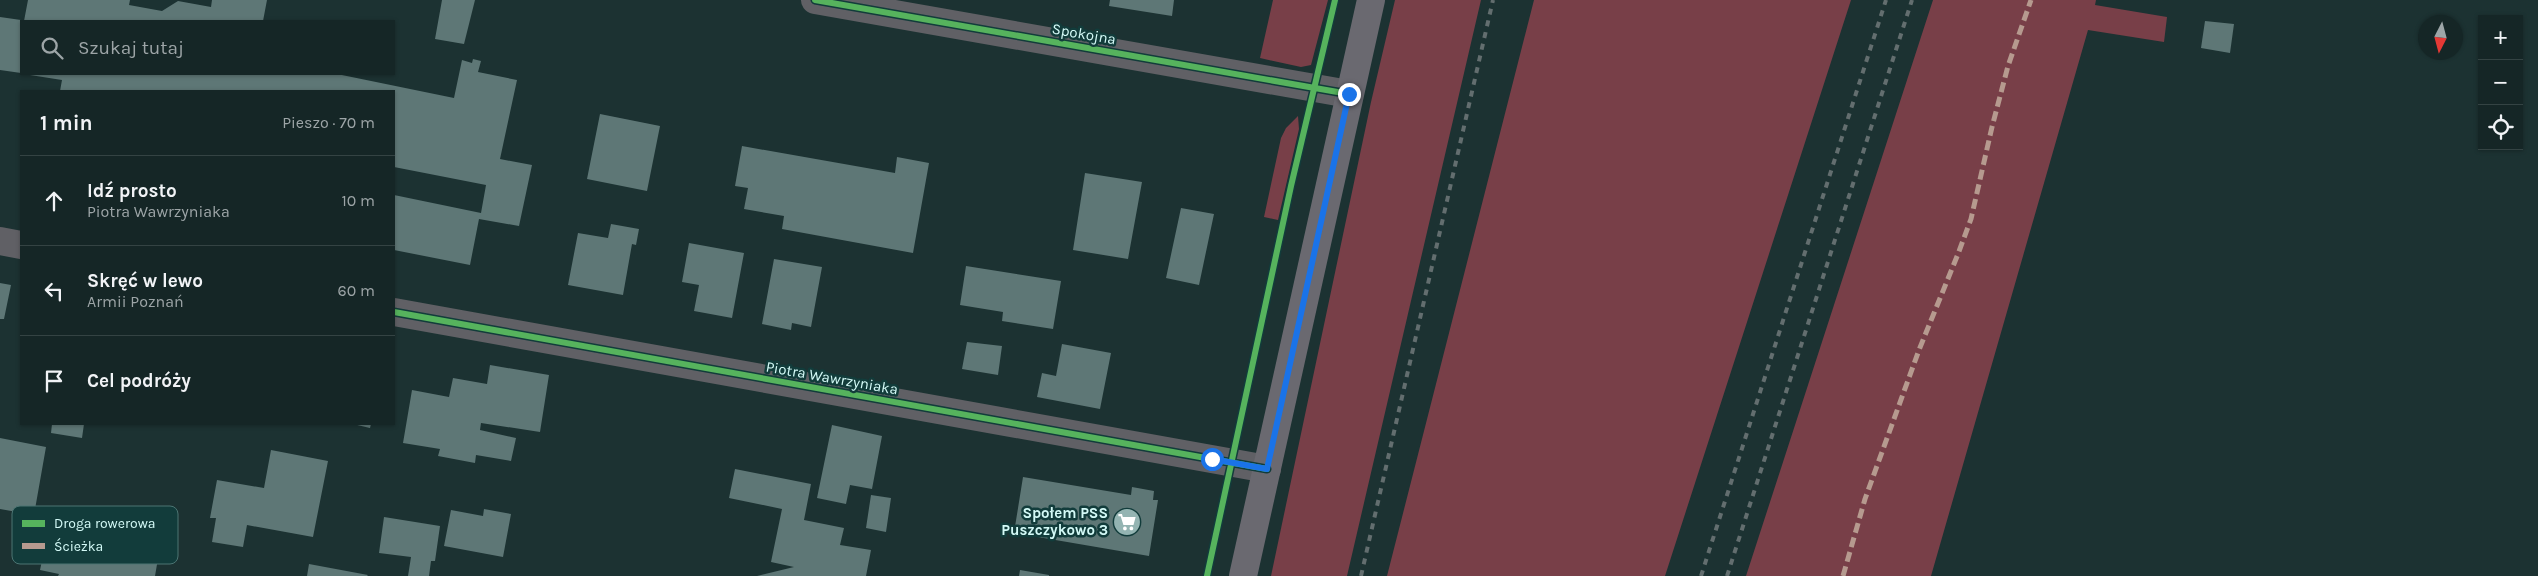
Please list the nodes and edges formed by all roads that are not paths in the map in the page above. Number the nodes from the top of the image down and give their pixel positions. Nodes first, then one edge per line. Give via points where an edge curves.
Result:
1 (814, 0) edge
2 (1371, 0) edge
3 (1349, 94) junction
4 (0, 241) edge
5 (20, 245) edge
6 (395, 312) edge
7 (1267, 469) junction
8 (1243, 576) edge

1 - 3 street, Spokojna
2 - 3 main road
3 - 7 main road
4 - 5 street
6 - 7 street, Piotra Wawrzyniaka
7 - 8 main road

